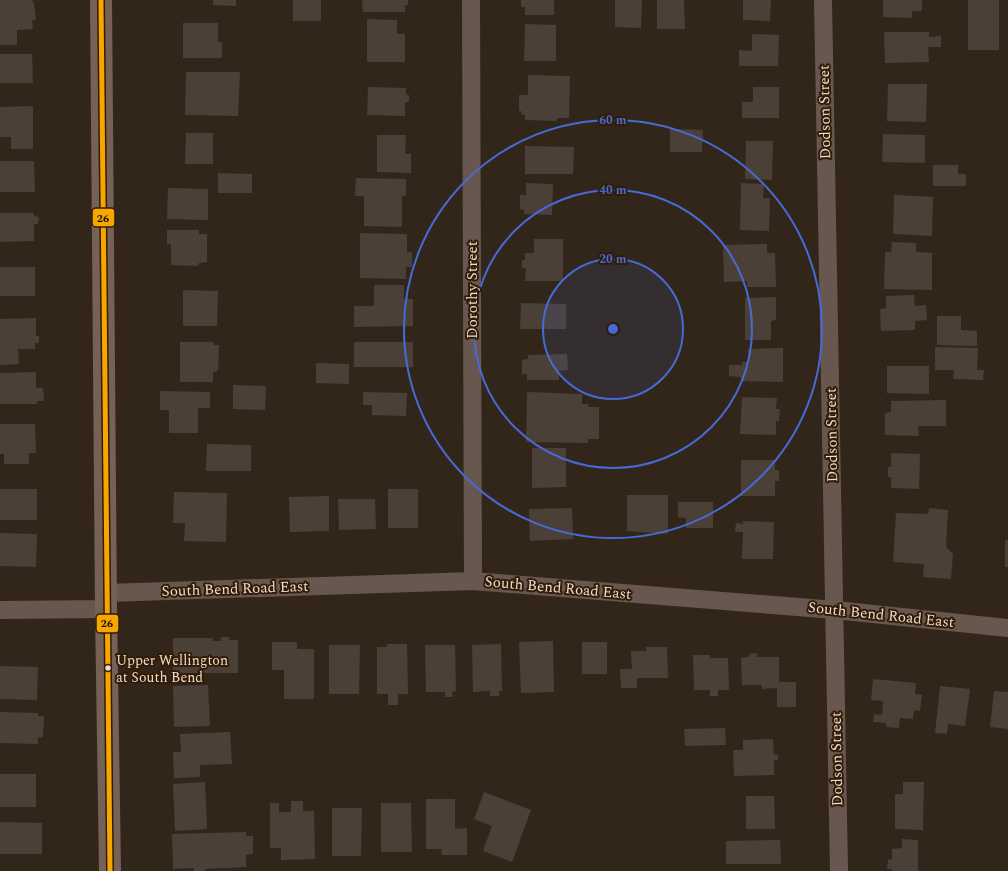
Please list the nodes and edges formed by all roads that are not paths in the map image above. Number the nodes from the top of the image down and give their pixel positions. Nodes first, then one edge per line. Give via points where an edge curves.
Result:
1 (101, 0) edge
2 (471, 0) edge
3 (823, 0) edge
4 (472, 581) junction
5 (106, 601) junction
6 (0, 610) edge
7 (835, 610) junction
8 (1008, 628) edge
9 (110, 871) edge
10 (839, 871) edge

1 - 5 main road
2 - 4 street, Dorothy Street
3 - 7 street, Dodson Street
4 - 5 street, South Bend Road East
4 - 7 street, South Bend Road East
5 - 6 street, South Bend Road East
5 - 9 main road
7 - 8 street, South Bend Road East
7 - 10 street, Dodson Street

